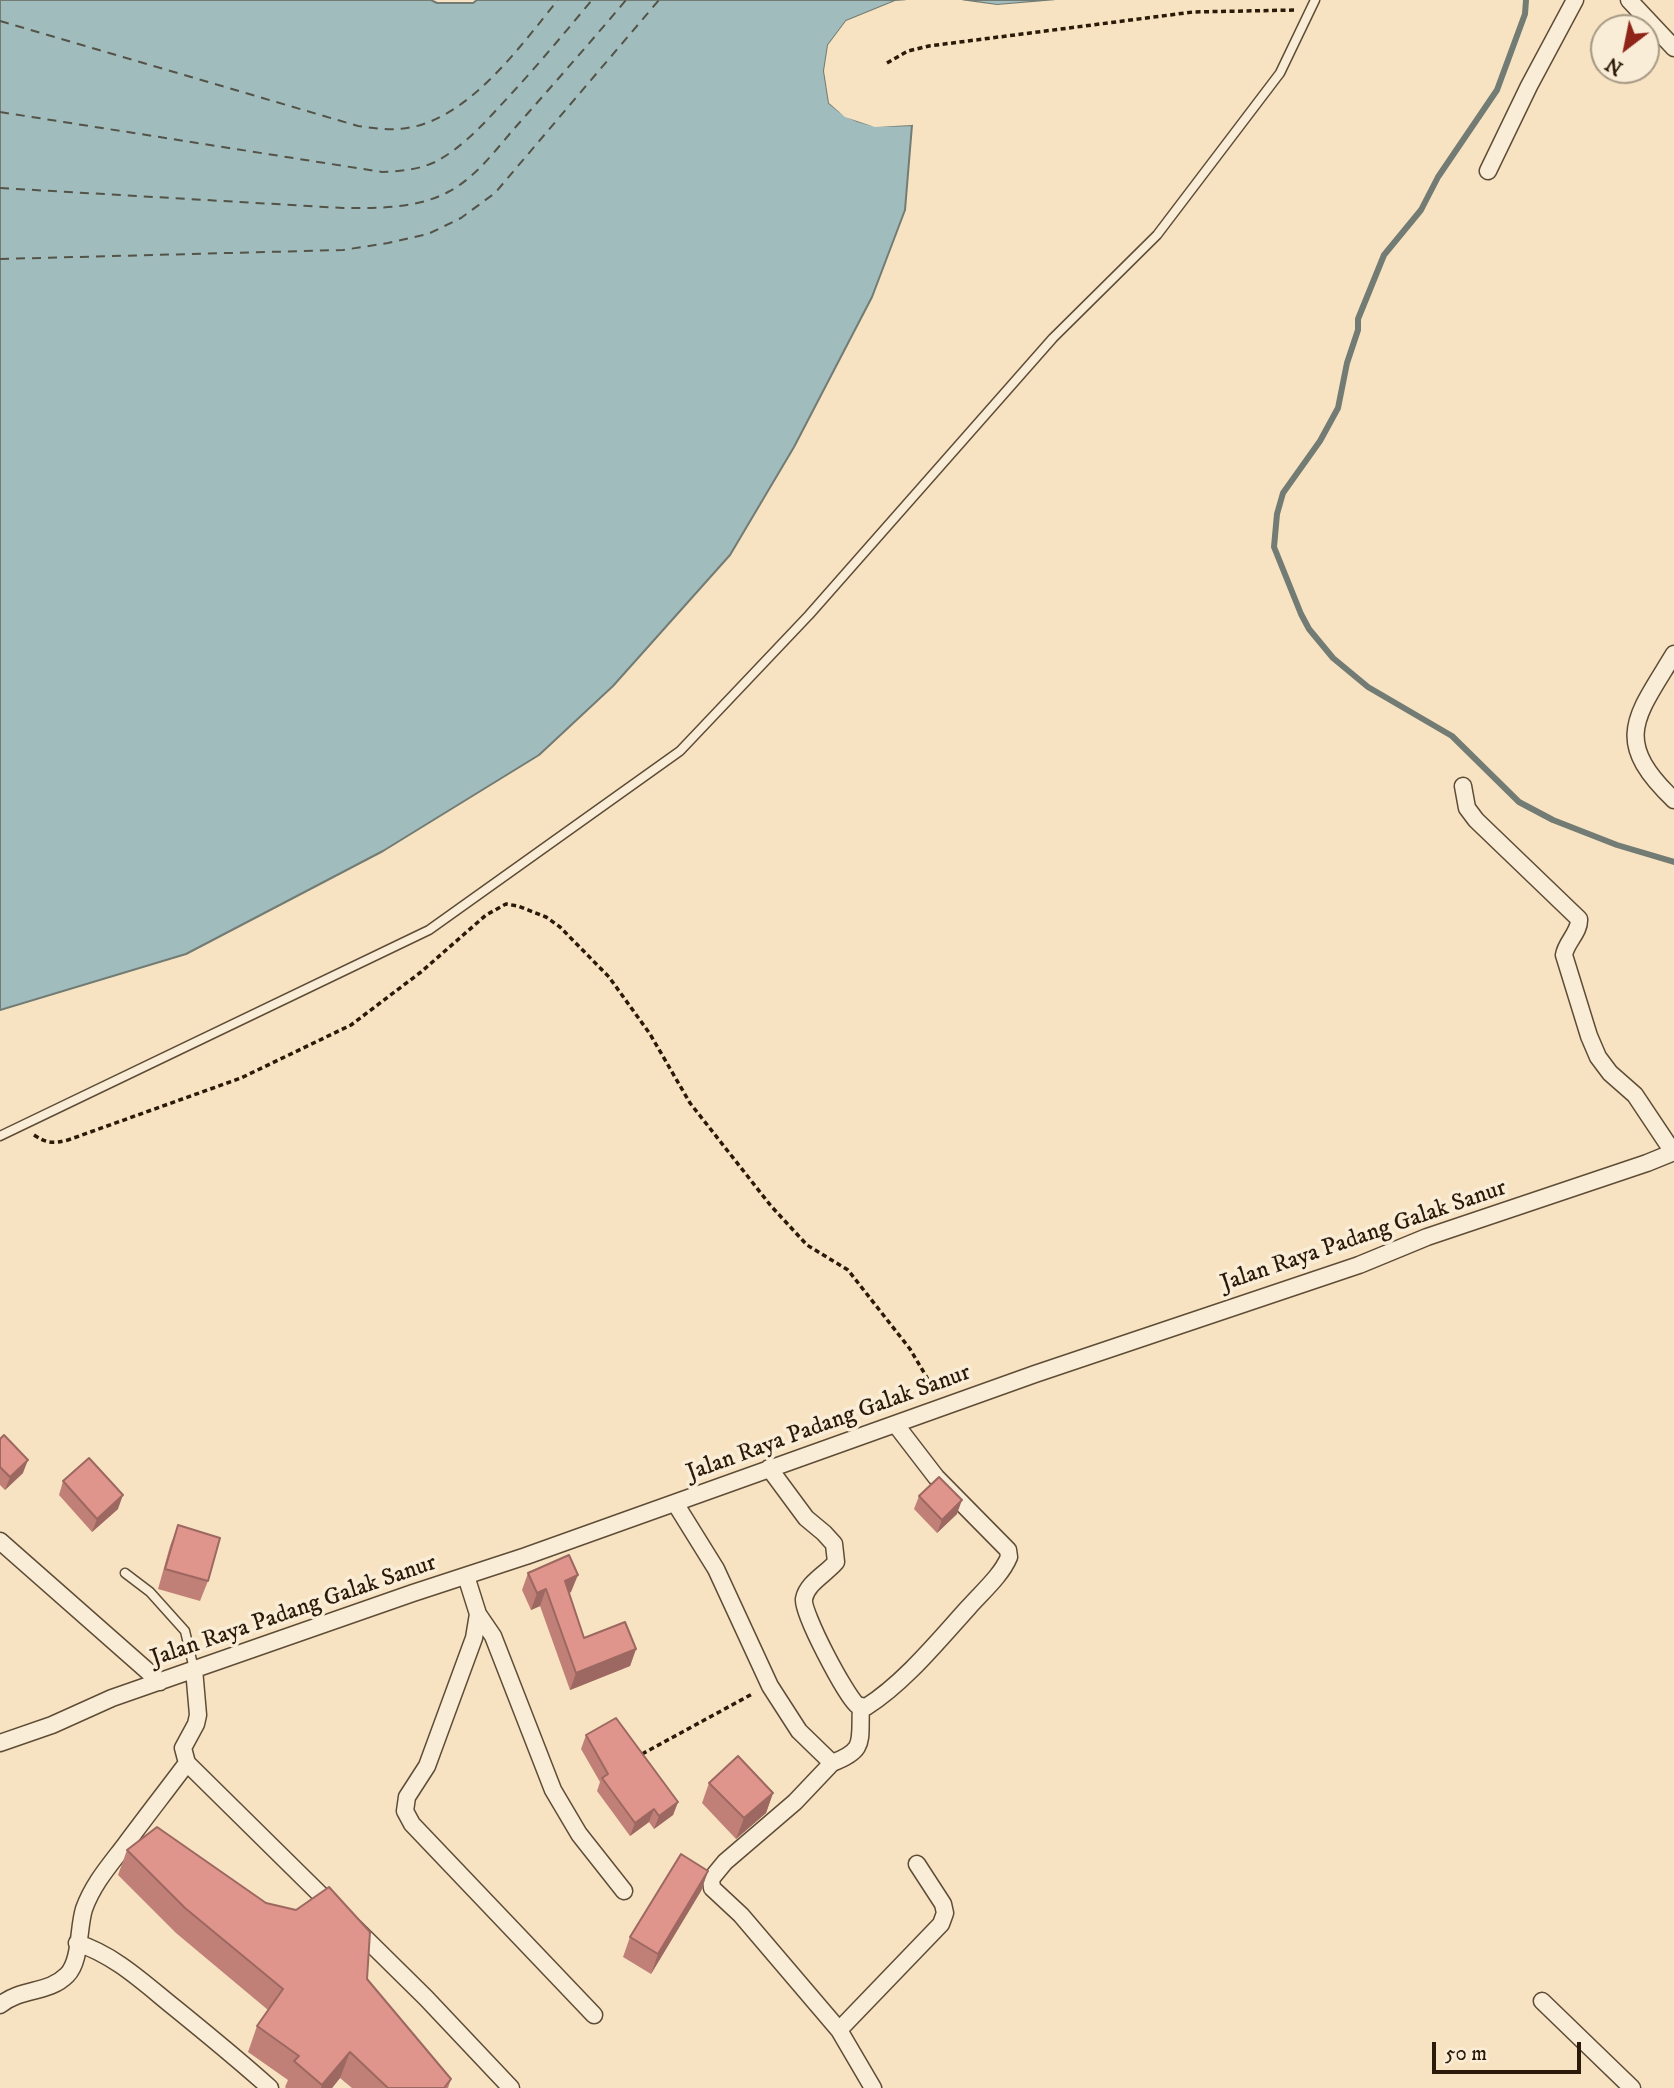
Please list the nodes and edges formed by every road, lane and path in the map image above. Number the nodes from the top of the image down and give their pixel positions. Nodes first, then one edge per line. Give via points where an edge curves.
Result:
1 (1315, 0) edge
2 (1575, 0) edge
3 (1629, 0) edge
4 (1309, 10) junction
5 (1674, 48) edge
6 (887, 63) dead end
7 (1488, 171) dead end
8 (1674, 654) edge
9 (1463, 786) dead end
10 (1674, 800) edge
11 (11, 1130) junction
12 (0, 1136) edge
13 (1674, 1152) edge
14 (944, 1408) junction
15 (897, 1425) junction
16 (769, 1468) junction
17 (675, 1503) junction
18 (0, 1541) edge
19 (125, 1573) dead end
20 (466, 1576) junction
21 (478, 1614) junction
22 (194, 1669) junction
23 (160, 1682) junction
24 (770, 1686) junction
25 (861, 1707) junction
26 (1, 1741) edge
27 (642, 1754) edge
28 (187, 1763) junction
29 (832, 1763) junction
30 (917, 1864) dead end
31 (624, 1891) dead end
32 (77, 1944) junction
33 (1542, 2001) dead end
34 (0, 2005) edge
35 (594, 2015) dead end
36 (839, 2031) junction
37 (270, 2088) edge
38 (511, 2088) edge
39 (873, 2088) edge
40 (1632, 2088) edge

1 - 4 lane
2 - 7 street
3 - 5 street
4 - 6 path via 1193,12 929,46
4 - 11 lane via 1280,74 1157,235 1053,338 809,615 680,751 429,930
8 - 10 street via 1636,720 1635,734 1643,766
9 - 13 street via 1467,808 1476,820 1579,919 1564,955 1591,1043 1610,1073 1635,1095
11 - 12 lane
11 - 14 path via 54,1143 241,1078 351,1025 486,915 506,904 518,906 560,927 609,977 650,1034 690,1103 807,1245 848,1270 910,1349
13 - 14 street, Jalan Raya Padang Galak Sanur
14 - 15 street, Jalan Raya Padang Galak Sanur
15 - 16 street, Jalan Raya Padang Galak Sanur
15 - 25 street via 936,1477 1008,1550 1009,1557 926,1654 877,1700
16 - 17 street, Jalan Raya Padang Galak Sanur
16 - 25 street via 806,1518 834,1544 836,1562 809,1588 803,1601 840,1682
17 - 20 street, Jalan Raya Padang Galak Sanur
17 - 24 street via 716,1569
18 - 23 street
19 - 22 lane via 150,1592 185,1631
20 - 21 street
20 - 22 street, Jalan Raya Padang Galak Sanur
21 - 31 street via 493,1636 552,1790 579,1834
21 - 35 street via 455,1693 427,1766 407,1797 405,1811 412,1824
22 - 23 street, Jalan Raya Padang Galak Sanur
22 - 28 street via 198,1715 183,1748
23 - 26 street, Jalan Raya Padang Galak Sanur
24 - 27 path
24 - 29 street via 799,1731
25 - 29 street via 859,1747 851,1756
28 - 32 street via 90,1891
28 - 38 street
29 - 36 street via 710,1879 712,1888 741,1915
30 - 36 street via 943,1903 940,1924
32 - 34 street via 70,1973 54,1987 28,1991
32 - 37 street via 94,1948 123,1966
33 - 40 street
36 - 39 street

